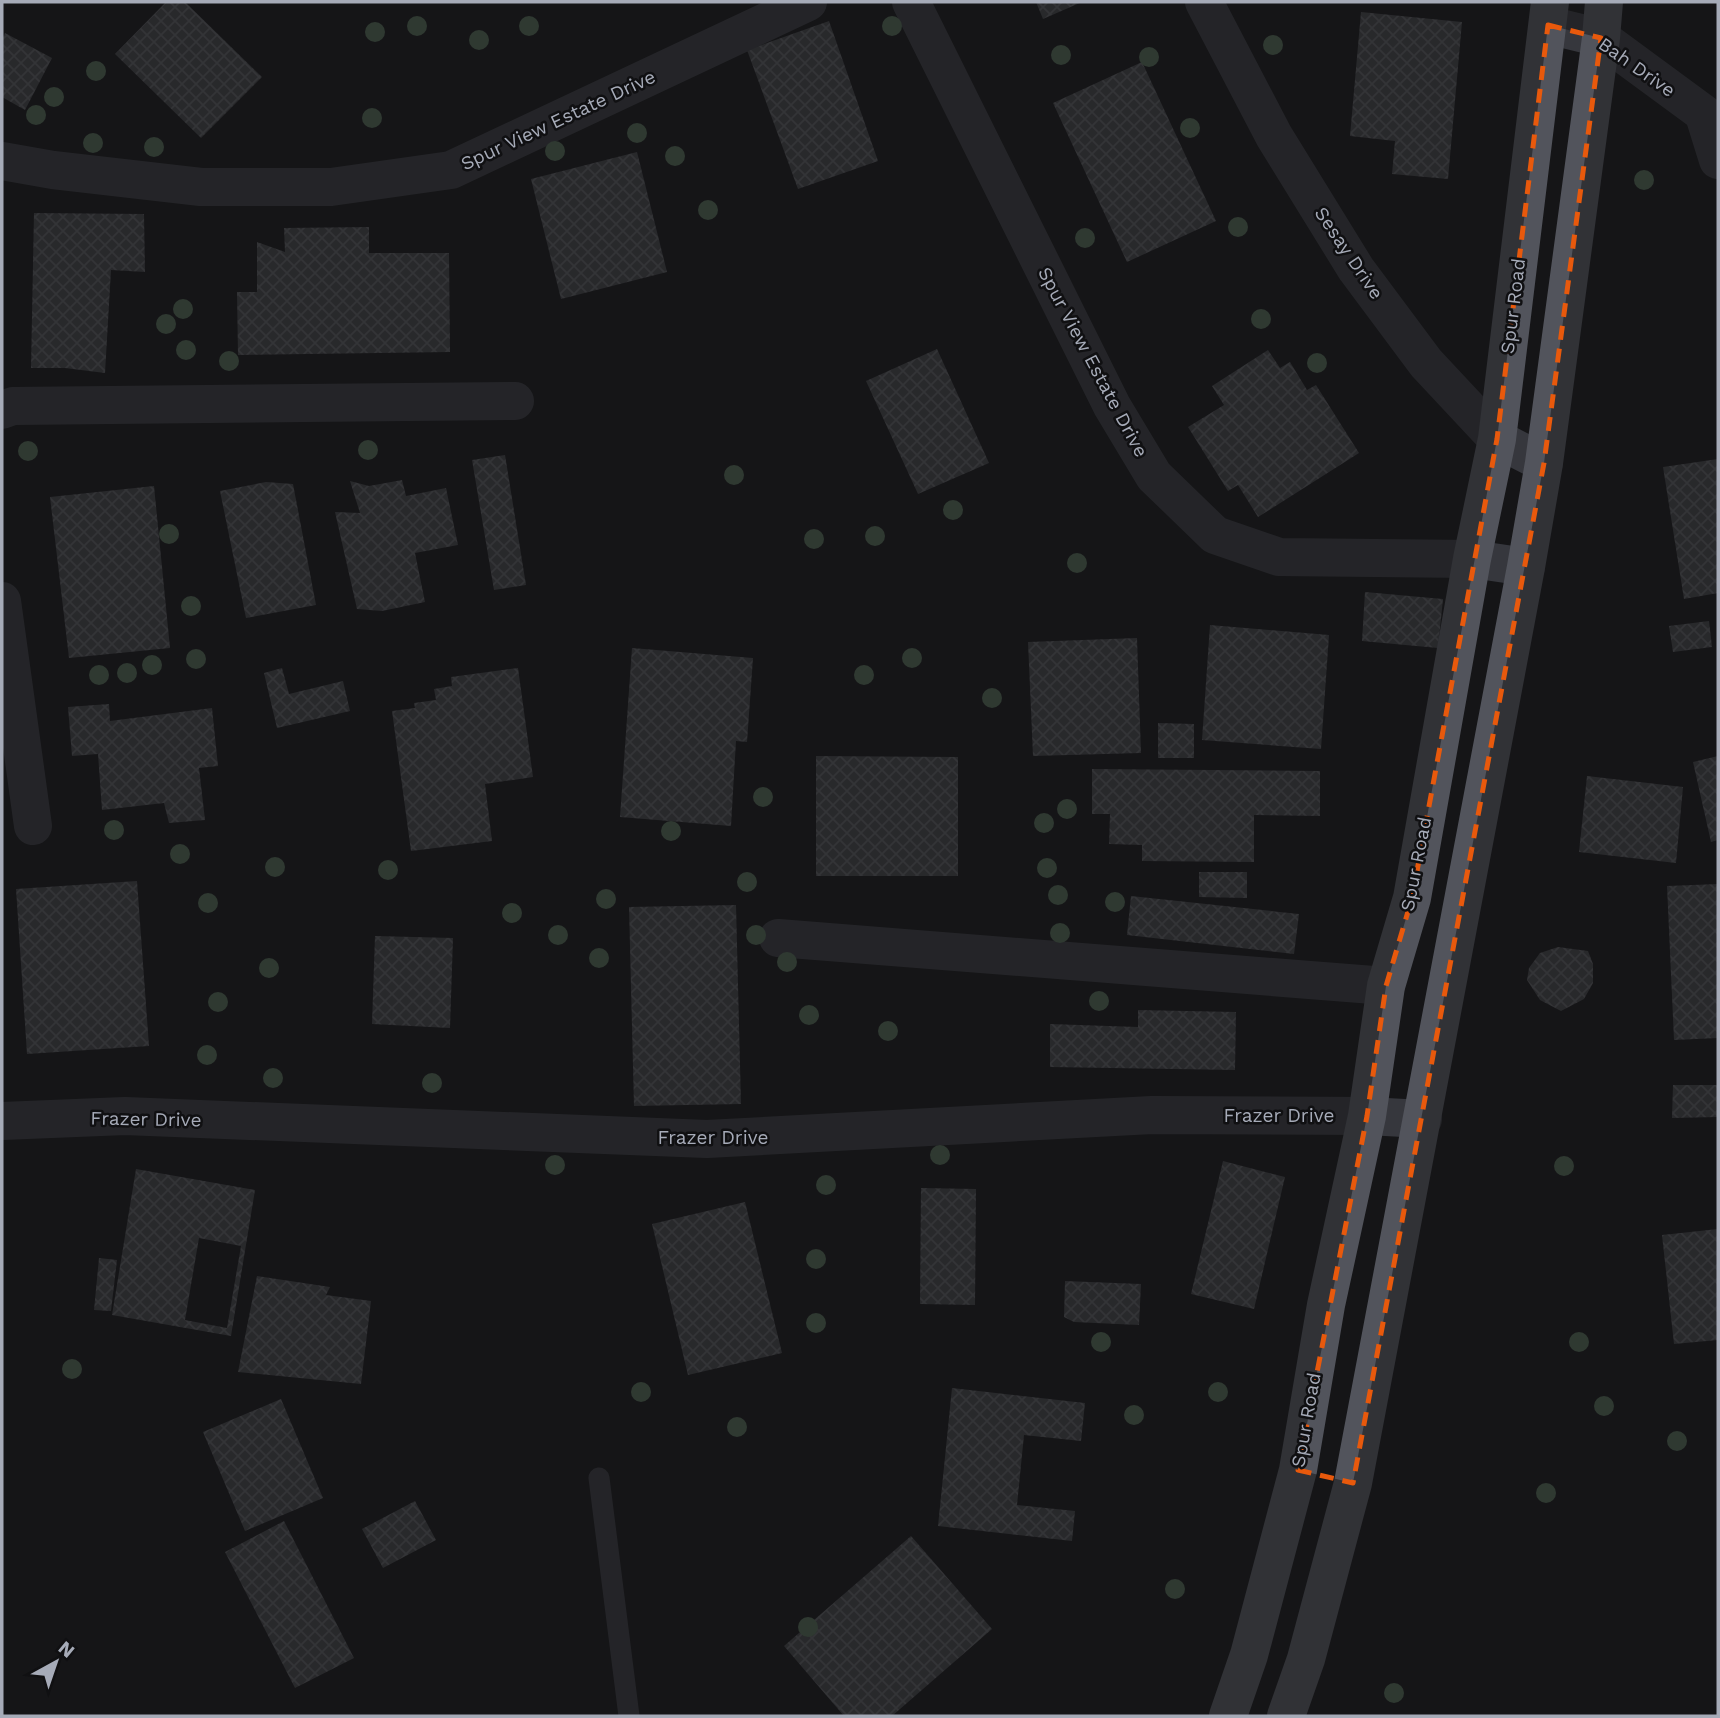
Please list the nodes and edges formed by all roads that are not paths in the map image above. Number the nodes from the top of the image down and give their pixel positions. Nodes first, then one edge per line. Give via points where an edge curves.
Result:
1 (807, 2) edge
2 (911, 2) edge
3 (1204, 2) edge
4 (1549, 14) edge
5 (1603, 20) edge
6 (1711, 119) edge
7 (2, 160) edge
8 (1718, 160) edge
9 (515, 401) dead end
10 (2, 410) edge
11 (1497, 439) junction
12 (1544, 463) junction
13 (1472, 559) junction
14 (1525, 567) junction
15 (2, 600) edge
16 (33, 826) dead end
17 (1412, 898) junction
18 (1459, 906) junction
19 (778, 938) dead end
20 (1386, 986) junction
21 (1367, 1116) junction
22 (1423, 1119) junction
23 (2, 1121) edge
24 (1298, 1470) junction
25 (599, 1478) dead end
26 (1353, 1483) junction
27 (629, 1716) edge
28 (1228, 1716) edge
29 (1286, 1716) edge

1 - 7 street, Spur View Estate Drive via 451,170 331,187 201,187
2 - 13 street, Spur View Estate Drive via 1112,406 1154,476 1215,535 1279,557
3 - 11 street, Sesay Drive via 1274,136 1356,269 1426,363
4 - 5 street, Bah Drive
4 - 11 main road, Spur Road
5 - 6 street, Bah Drive
5 - 12 main road
6 - 8 street
9 - 10 street via 13,406
11 - 12 street, Sesay Drive
11 - 13 main road, Spur Road
12 - 14 main road
13 - 14 street, Spur View Estate Drive
13 - 17 main road, Spur Road
14 - 18 main road
15 - 16 street
17 - 18 main road
17 - 20 main road, Spur Road
18 - 22 main road
19 - 20 street
20 - 21 main road, Spur Road
21 - 22 street, Frazer Drive
21 - 23 street, Frazer Drive via 1152,1115 706,1139 125,1116
21 - 24 main road, Spur Road via 1326,1305
22 - 26 main road
24 - 26 main road
24 - 28 main road, Spur Road via 1250,1655
25 - 27 lane
26 - 29 main road

